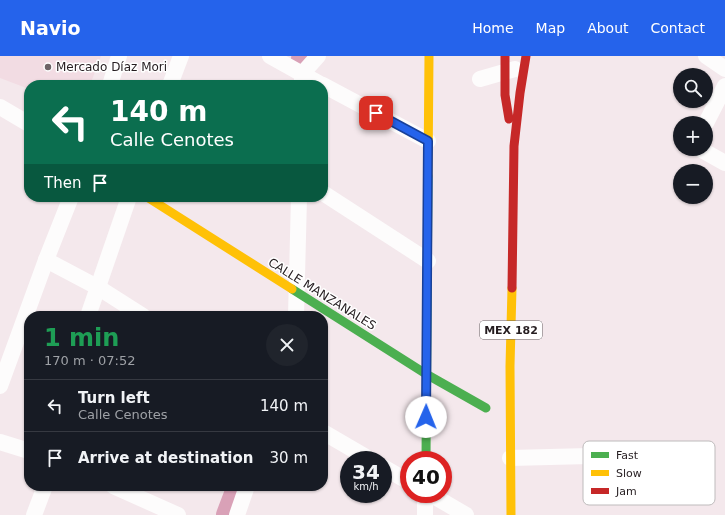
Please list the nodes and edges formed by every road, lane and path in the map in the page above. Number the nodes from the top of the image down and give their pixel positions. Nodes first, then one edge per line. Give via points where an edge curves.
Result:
1 (120, 56) edge
2 (181, 56) edge
3 (270, 56) edge
4 (318, 56) edge
5 (429, 56) edge
6 (505, 56) edge
7 (706, 56) edge
8 (528, 60) edge
9 (725, 69) edge
10 (480, 79) dead end
11 (112, 80) edge
12 (172, 80) edge
13 (302, 80) edge
14 (725, 86) edge
15 (328, 88) edge
16 (0, 107) edge
17 (710, 116) edge
18 (24, 121) edge
19 (428, 141) junction
20 (514, 146) junction
21 (712, 156) edge
22 (725, 163) edge
23 (328, 196) edge
24 (69, 202) edge
25 (128, 202) edge
26 (155, 202) edge
27 (300, 202) edge
28 (46, 260) junction
29 (428, 261) junction
30 (99, 288) junction
31 (297, 291) junction
32 (27, 311) edge
33 (90, 311) edge
34 (135, 311) edge
35 (296, 311) edge
36 (24, 320) edge
37 (426, 374) junction
38 (0, 386) edge
39 (486, 408) dead end
40 (328, 435) edge
41 (0, 442) edge
42 (24, 449) edge
43 (356, 451) edge
44 (426, 451) edge
45 (583, 456) edge
46 (510, 458) junction
47 (43, 491) edge
48 (134, 491) edge
49 (245, 491) edge
50 (425, 503) edge
51 (445, 503) edge
52 (34, 515) edge
53 (178, 515) edge
54 (237, 515) edge
55 (425, 515) edge
56 (466, 515) edge
57 (511, 515) edge

1 - 11 street
2 - 12 street
3 - 13 street
4 - 13 street
5 - 19 street
6 - 20 street, MEX 182 via 505,95
7 - 9 street
8 - 10 street
8 - 20 street, MEX 182 via 520,93
14 - 17 street
15 - 19 street
16 - 18 street
19 - 29 street
20 - 46 street, MEX 182
21 - 22 street
23 - 29 street
24 - 28 street
25 - 30 street
26 - 31 street, CALLE MANZANALES
27 - 31 street
28 - 30 street
28 - 32 street
29 - 37 street
30 - 33 street
30 - 34 street
31 - 35 street
31 - 37 street, CALLE MANZANALES
36 - 38 street
37 - 39 street, CALLE MANZANALES
37 - 44 street
40 - 43 street
41 - 42 street
45 - 46 street
46 - 57 street, MEX 182
47 - 52 street
48 - 53 street
49 - 54 street
50 - 55 street
51 - 56 street

